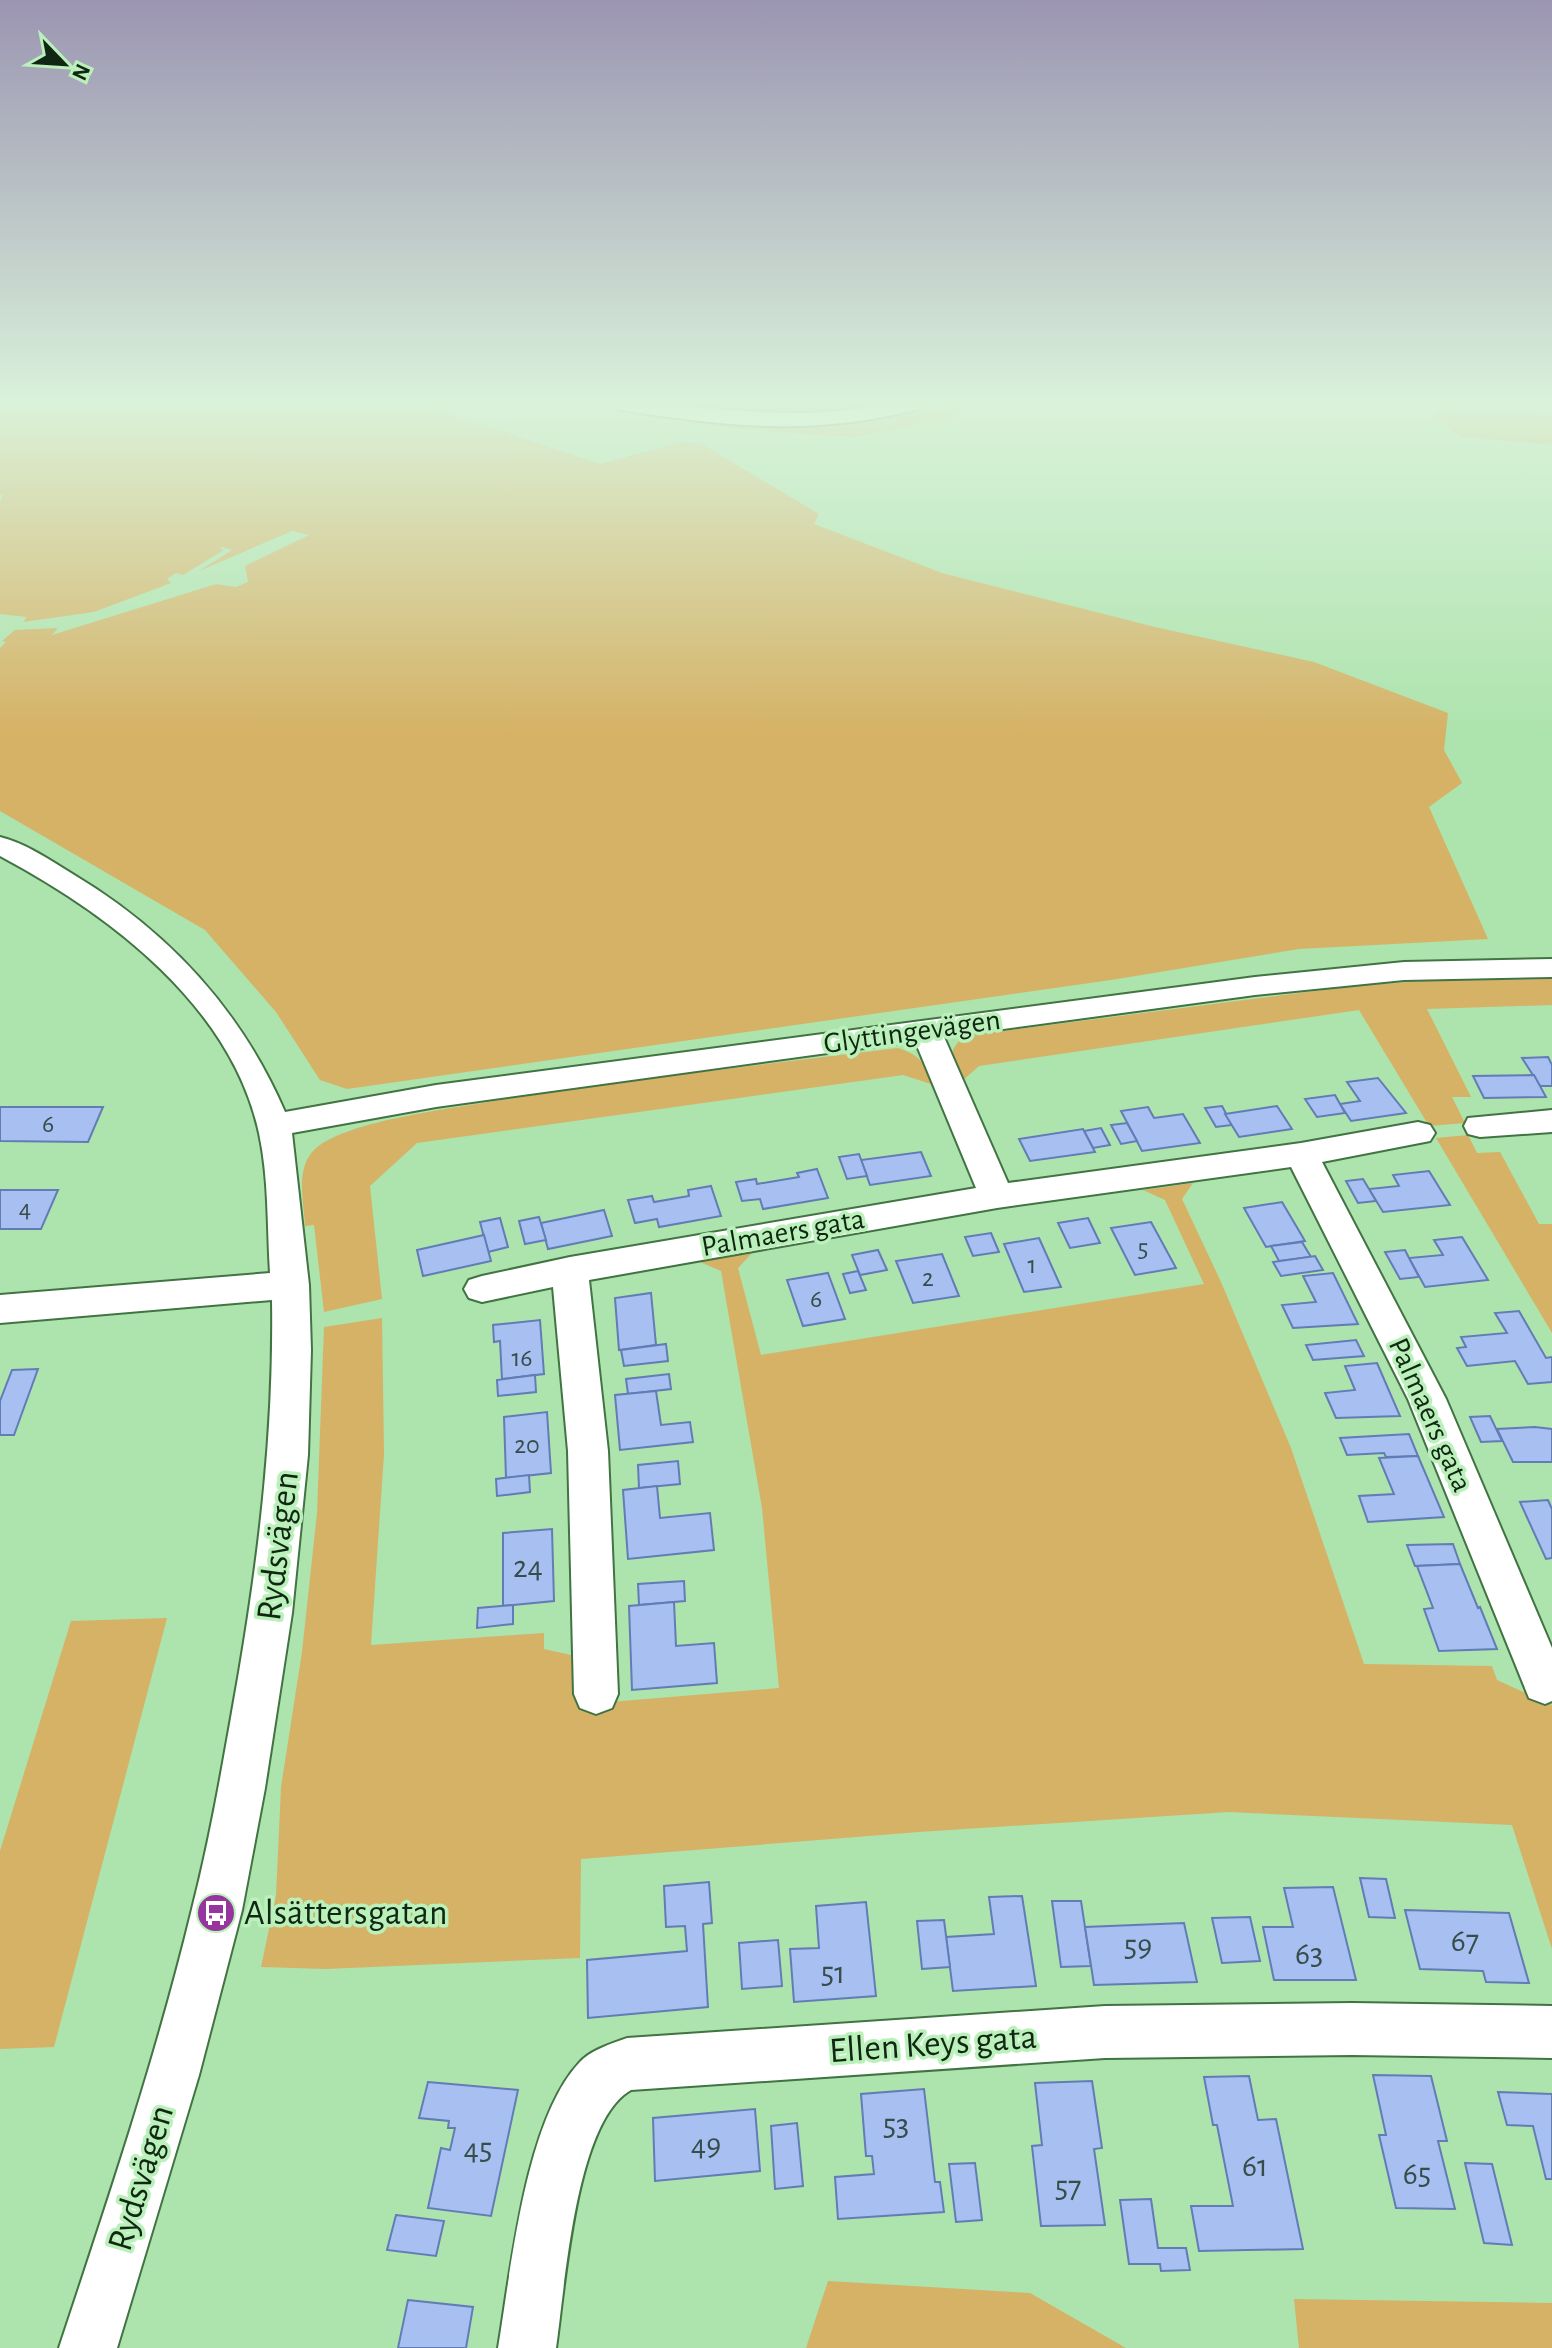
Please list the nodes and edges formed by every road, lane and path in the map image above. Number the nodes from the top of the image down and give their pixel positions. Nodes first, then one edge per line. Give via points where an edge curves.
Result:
1 (0, 845) edge
2 (1552, 968) edge
3 (925, 1029) junction
4 (1552, 1121) edge
5 (274, 1125) junction
6 (1480, 1126) dead end
7 (1418, 1133) dead end
8 (1301, 1154) junction
9 (997, 1196) junction
10 (570, 1270) junction
11 (291, 1285) junction
12 (482, 1289) dead end
13 (0, 1309) edge
14 (1545, 1684) dead end
15 (596, 1694) dead end
16 (1552, 2032) edge
17 (88, 2348) edge
18 (527, 2348) edge

1 - 5 street, Rydsvägen via 103,904 164,952 233,1037
2 - 3 street, Glyttingevägen via 1404,971
3 - 5 street, Glyttingevägen via 436,1096
3 - 9 street
4 - 6 street
5 - 11 street, Rydsvägen
7 - 8 street, Palmaers gata
8 - 9 street, Palmaers gata
8 - 14 street, Palmaers gata via 1427,1399
9 - 10 street, Palmaers gata
10 - 12 street, Palmaers gata
10 - 15 street via 588,1451
11 - 13 street
11 - 17 street, Rydsvägen via 292,1410 281,1550 222,1889 139,2191
16 - 18 street, Ellen Keys gata via 1105,2032 627,2064 597,2081 560,2154

